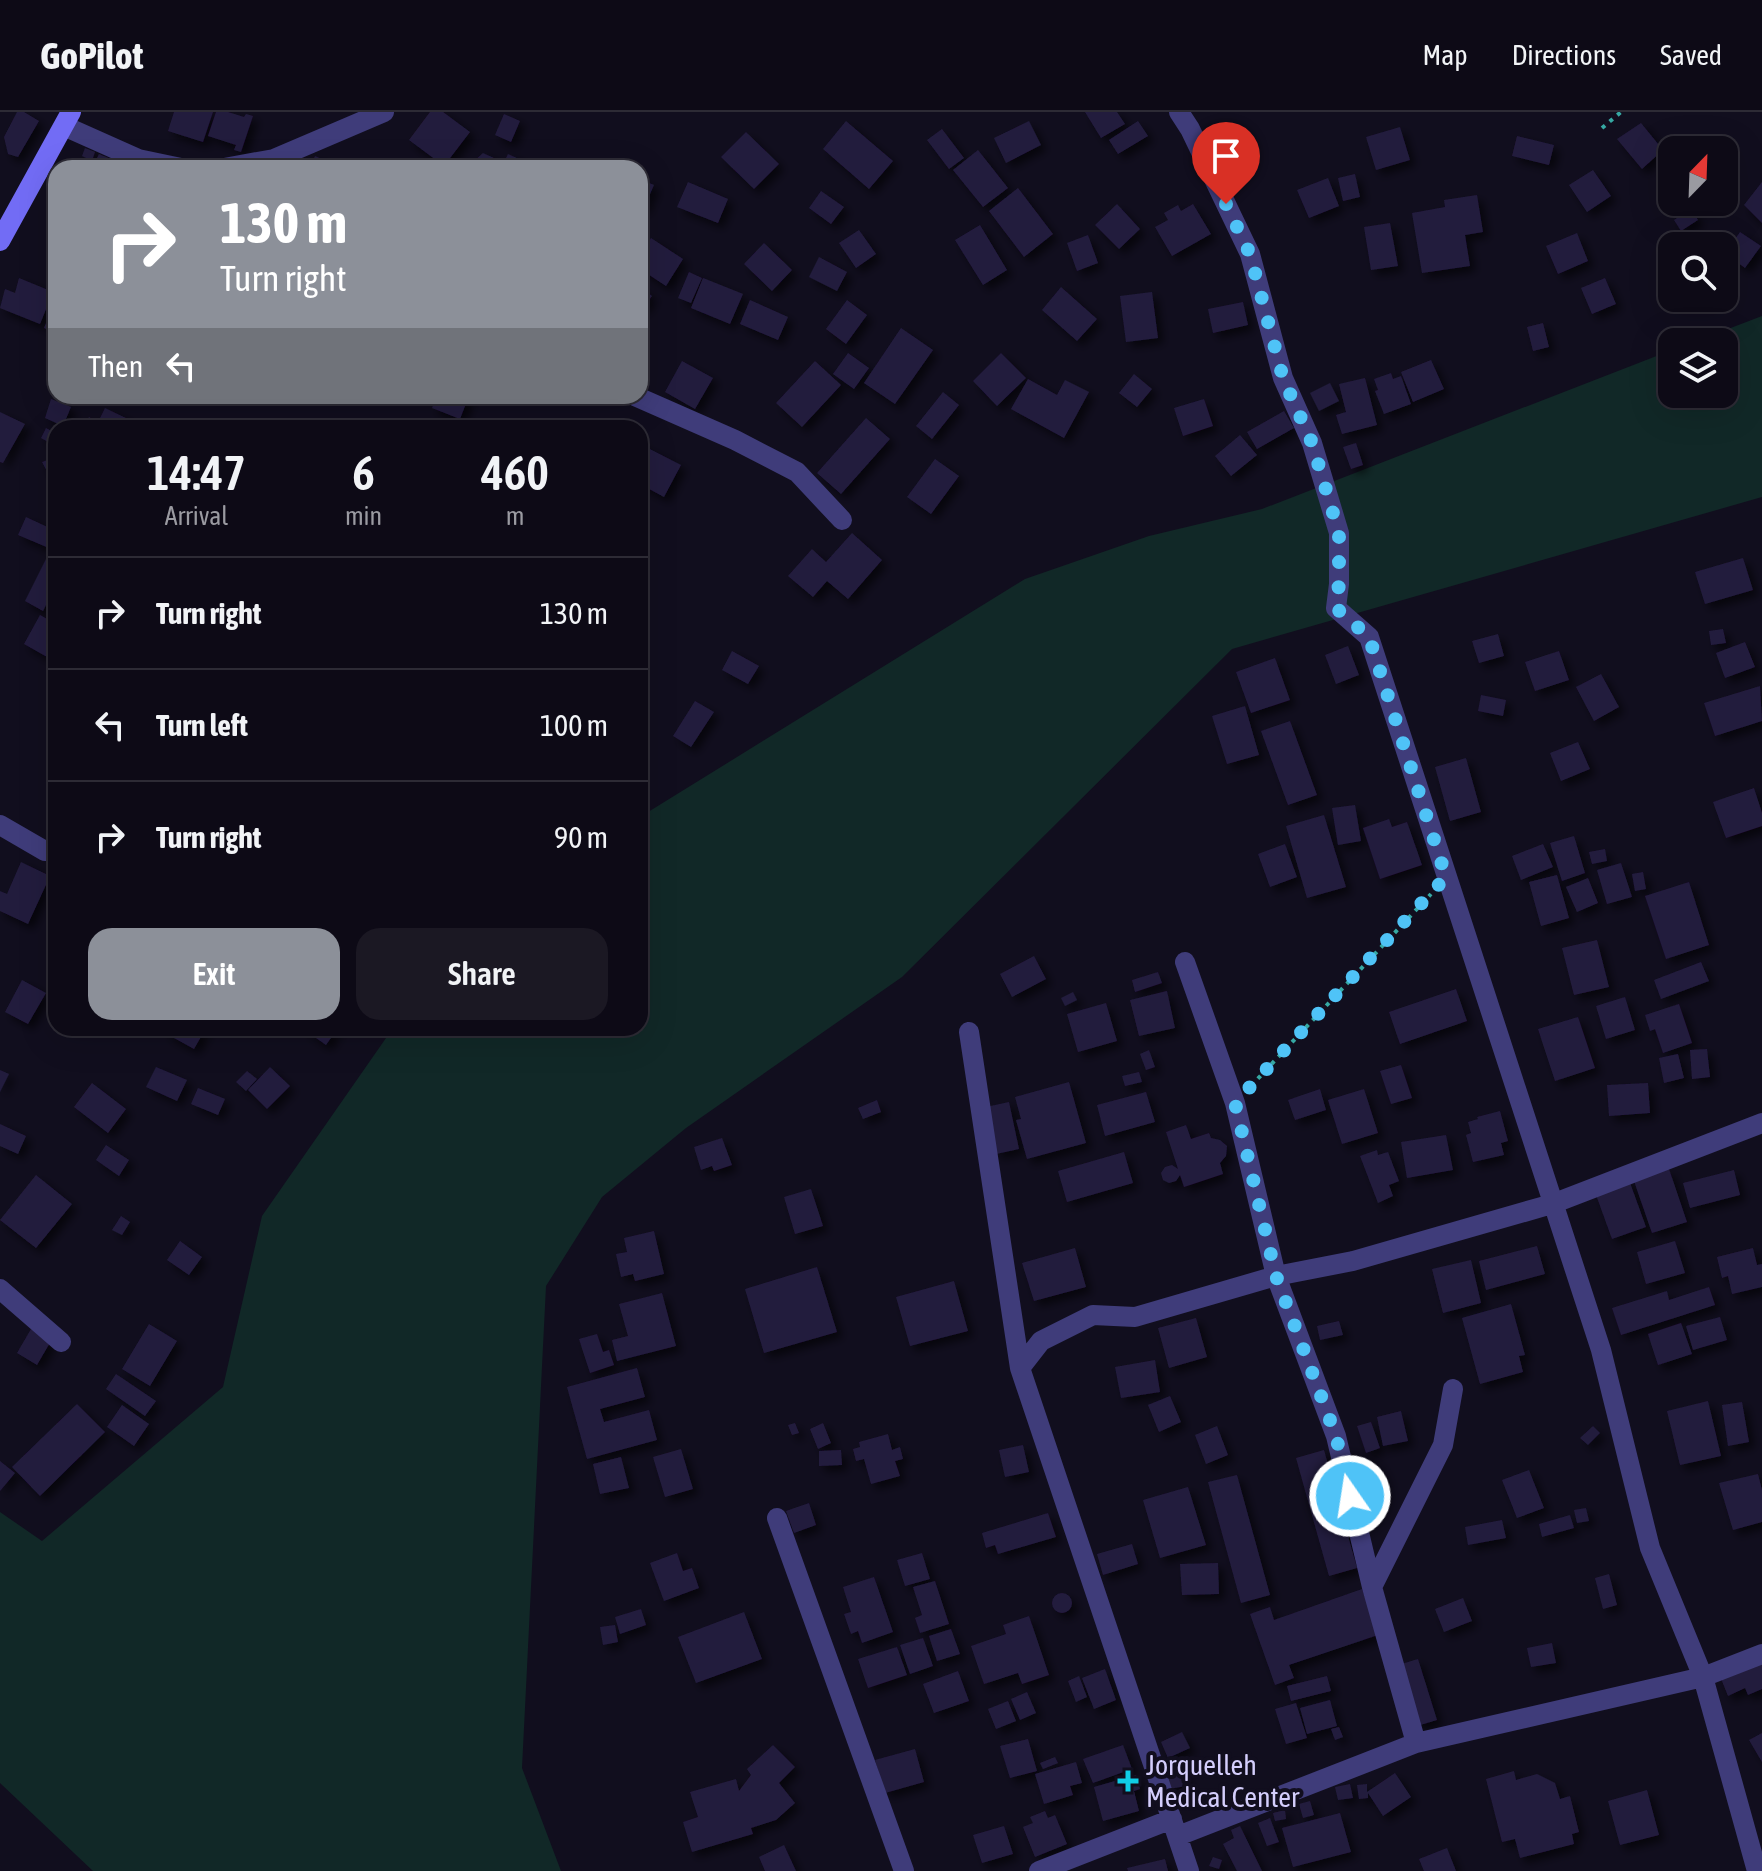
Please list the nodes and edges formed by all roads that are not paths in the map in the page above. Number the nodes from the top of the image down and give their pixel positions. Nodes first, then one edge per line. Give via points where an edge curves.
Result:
1 (384, 112) edge
2 (1179, 112) edge
3 (67, 119) edge
4 (143, 160) edge
5 (268, 160) edge
6 (0, 241) edge
7 (648, 402) edge
8 (842, 520) dead end
9 (0, 825) edge
10 (45, 851) dead end
11 (1185, 962) dead end
12 (969, 1032) dead end
13 (1762, 1123) edge
14 (1552, 1204) junction
15 (1276, 1276) junction
16 (0, 1289) edge
17 (61, 1342) dead end
18 (1020, 1368) junction
19 (1453, 1389) dead end
20 (777, 1518) dead end
21 (1372, 1587) junction
22 (1762, 1654) edge
23 (1703, 1677) junction
24 (1416, 1743) junction
25 (1175, 1827) junction
26 (906, 1869) edge
27 (1039, 1871) edge
28 (1189, 1871) edge
29 (1757, 1871) edge

1 - 5 street
2 - 14 street via 1250,254 1283,378 1312,443 1339,533 1336,608 1369,637
3 - 4 street
3 - 6 street
7 - 8 street via 797,472
9 - 10 street
11 - 15 street via 1235,1103
12 - 18 street
13 - 14 street
14 - 15 street via 1353,1261
14 - 23 street via 1601,1350 1650,1548
15 - 18 street via 1135,1317 1093,1315 1041,1341
15 - 21 street via 1336,1436
16 - 17 street
18 - 25 street
19 - 21 street via 1443,1445
20 - 26 street
21 - 24 street
22 - 23 street
23 - 24 street
23 - 29 street
24 - 25 street
25 - 27 street
25 - 28 street

